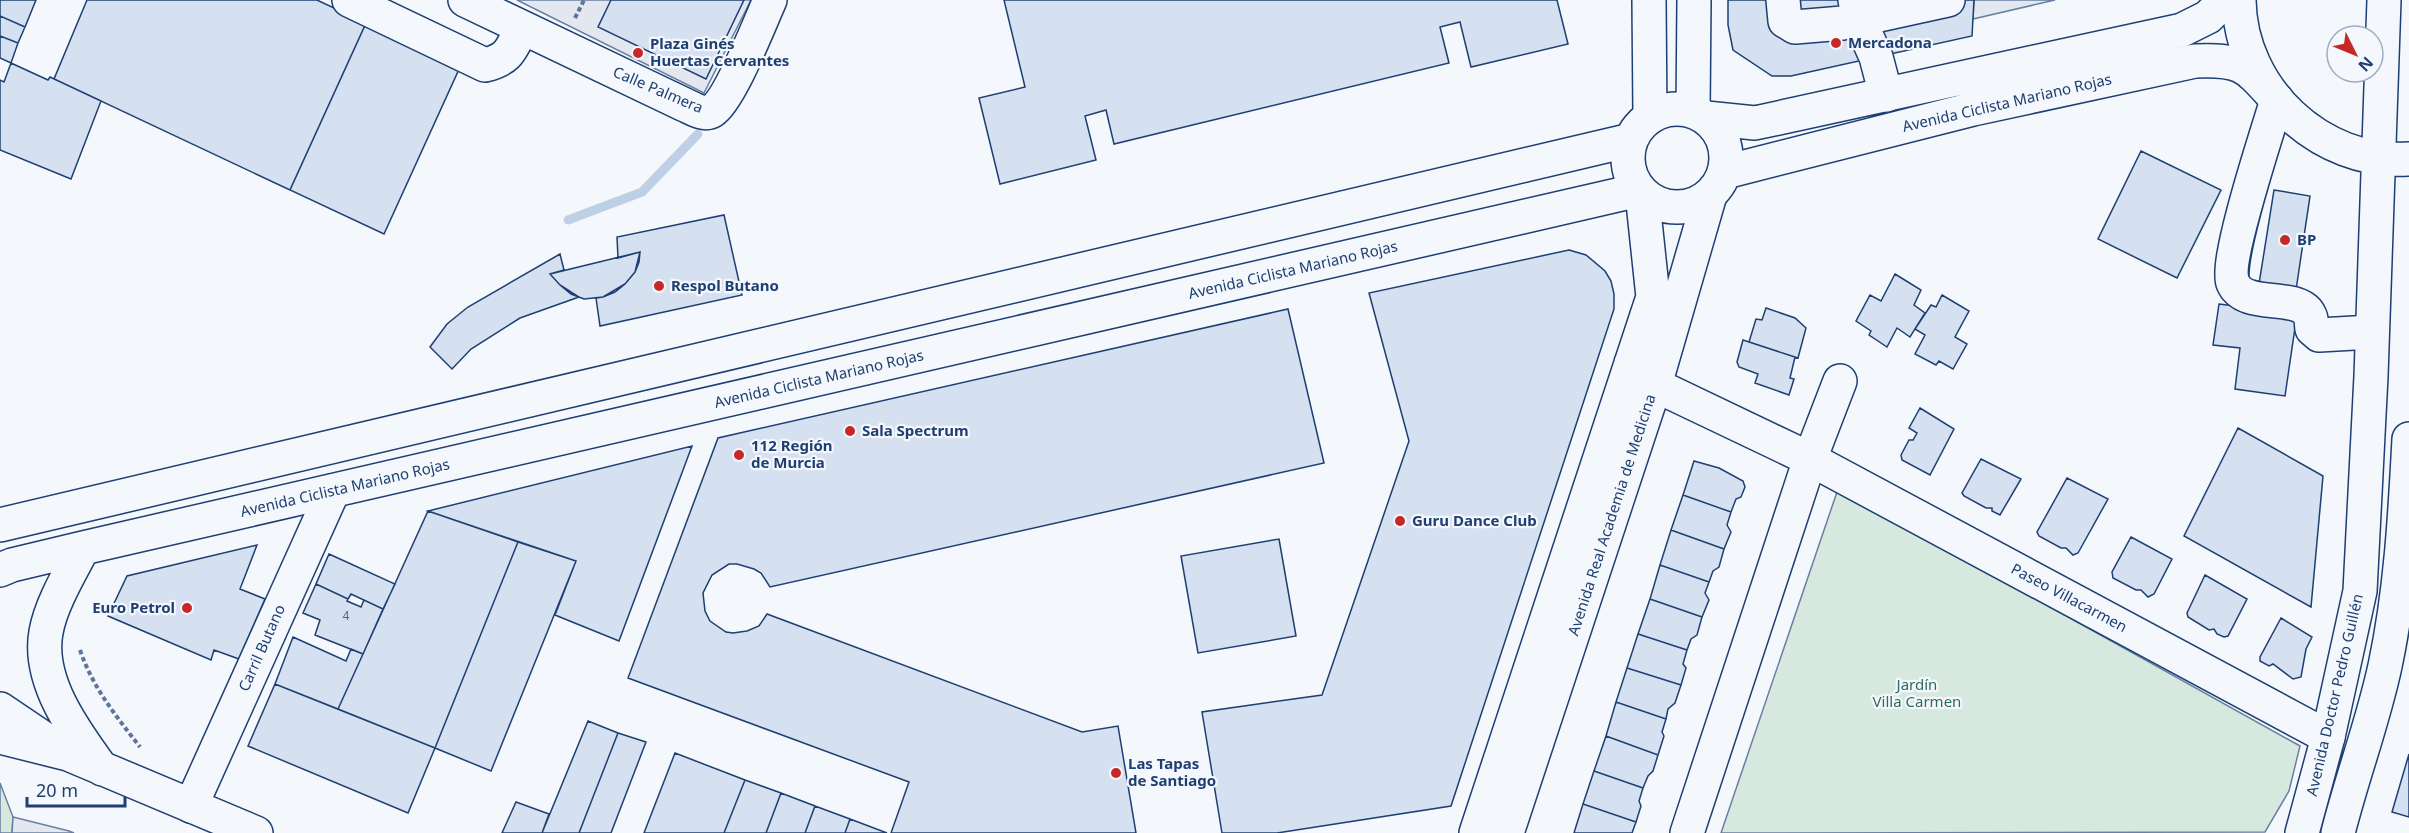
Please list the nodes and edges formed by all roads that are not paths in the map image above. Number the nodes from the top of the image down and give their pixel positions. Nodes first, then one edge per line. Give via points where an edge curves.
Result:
1 (350, 0) edge
2 (465, 0) edge
3 (770, 0) edge
4 (1649, 0) edge
5 (1694, 0) edge
6 (1783, 0) edge
7 (1948, 0) edge
8 (2225, 0) edge
9 (2239, 0) edge
10 (2384, 0) edge
11 (1857, 9) edge
12 (522, 28) junction
13 (1886, 95) junction
14 (2277, 100) junction
15 (1699, 114) junction
16 (1641, 128) junction
17 (2394, 159) edge
18 (1717, 184) junction
19 (1640, 192) junction
20 (2372, 332) junction
21 (1631, 363) junction
22 (1840, 381) dead end
23 (1655, 385) junction
24 (2409, 439) edge
25 (1810, 459) junction
26 (333, 491) junction
27 (0, 525) edge
28 (83, 549) junction
29 (0, 570) edge
30 (0, 709) edge
31 (0, 737) edge
32 (2328, 737) junction
33 (68, 754) junction
34 (102, 769) junction
35 (191, 806) junction
36 (2306, 819) edge
37 (256, 833) edge
38 (1476, 833) edge
39 (1507, 833) edge
40 (1687, 833) edge
41 (2286, 833) edge
42 (2338, 833) edge

1 - 12 main road via 485,65 501,62
2 - 12 main road, Calle Palmera
3 - 12 main road, Calle Palmera via 729,89 707,112
4 - 16 main road
5 - 15 main road
6 - 11 main road via 1785,21 1795,27 1843,23
7 - 11 main road
8 - 13 main road via 2208,17 2182,30
9 - 14 main road via 2243,33 2251,56 2262,81
10 - 17 main road, Avenida Doctor Pedro Guillén
11 - 13 main road
13 - 15 main road via 1755,123
14 - 17 main road via 2312,132 2354,153
14 - 18 main road, Avenida Ciclista Mariano Rojas via 2237,63 2196,61 1973,109
14 - 20 main road via 2241,220 2231,268 2232,282 2247,296 2305,308 2312,329 2319,335
15 - 16 main road via 1664,110
15 - 18 main road via 1717,129 1724,142 1727,157
16 - 19 main road via 1628,166
16 - 27 main road
17 - 20 main road, Avenida Doctor Pedro Guillén
18 - 19 main road via 1688,207 1675,208 1652,201
18 - 23 main road, Avenida Real Academia de Medicina
19 - 21 main road, Avenida Real Academia de Medicina via 1653,297
19 - 26 main road, Avenida Ciclista Mariano Rojas
20 - 32 main road, Avenida Doctor Pedro Guillén via 2360,591
21 - 23 main road, Paseo Villacarmen
21 - 38 main road, Avenida Real Academia de Medicina
22 - 25 main road
23 - 25 main road, Paseo Villacarmen
23 - 39 main road, Avenida Real Academia de Medicina
24 - 42 main road via 2394,623
25 - 32 main road, Paseo Villacarmen
25 - 40 main road
26 - 28 main road, Avenida Ciclista Mariano Rojas
26 - 35 main road, Carril Butano
28 - 29 main road, Avenida Ciclista Mariano Rojas
28 - 34 main road via 46,632 45,661 71,726
30 - 33 main road
31 - 33 main road
32 - 36 main road, Avenida Doctor Pedro Guillén
33 - 34 main road
34 - 35 main road
35 - 37 main road
36 - 41 main road

